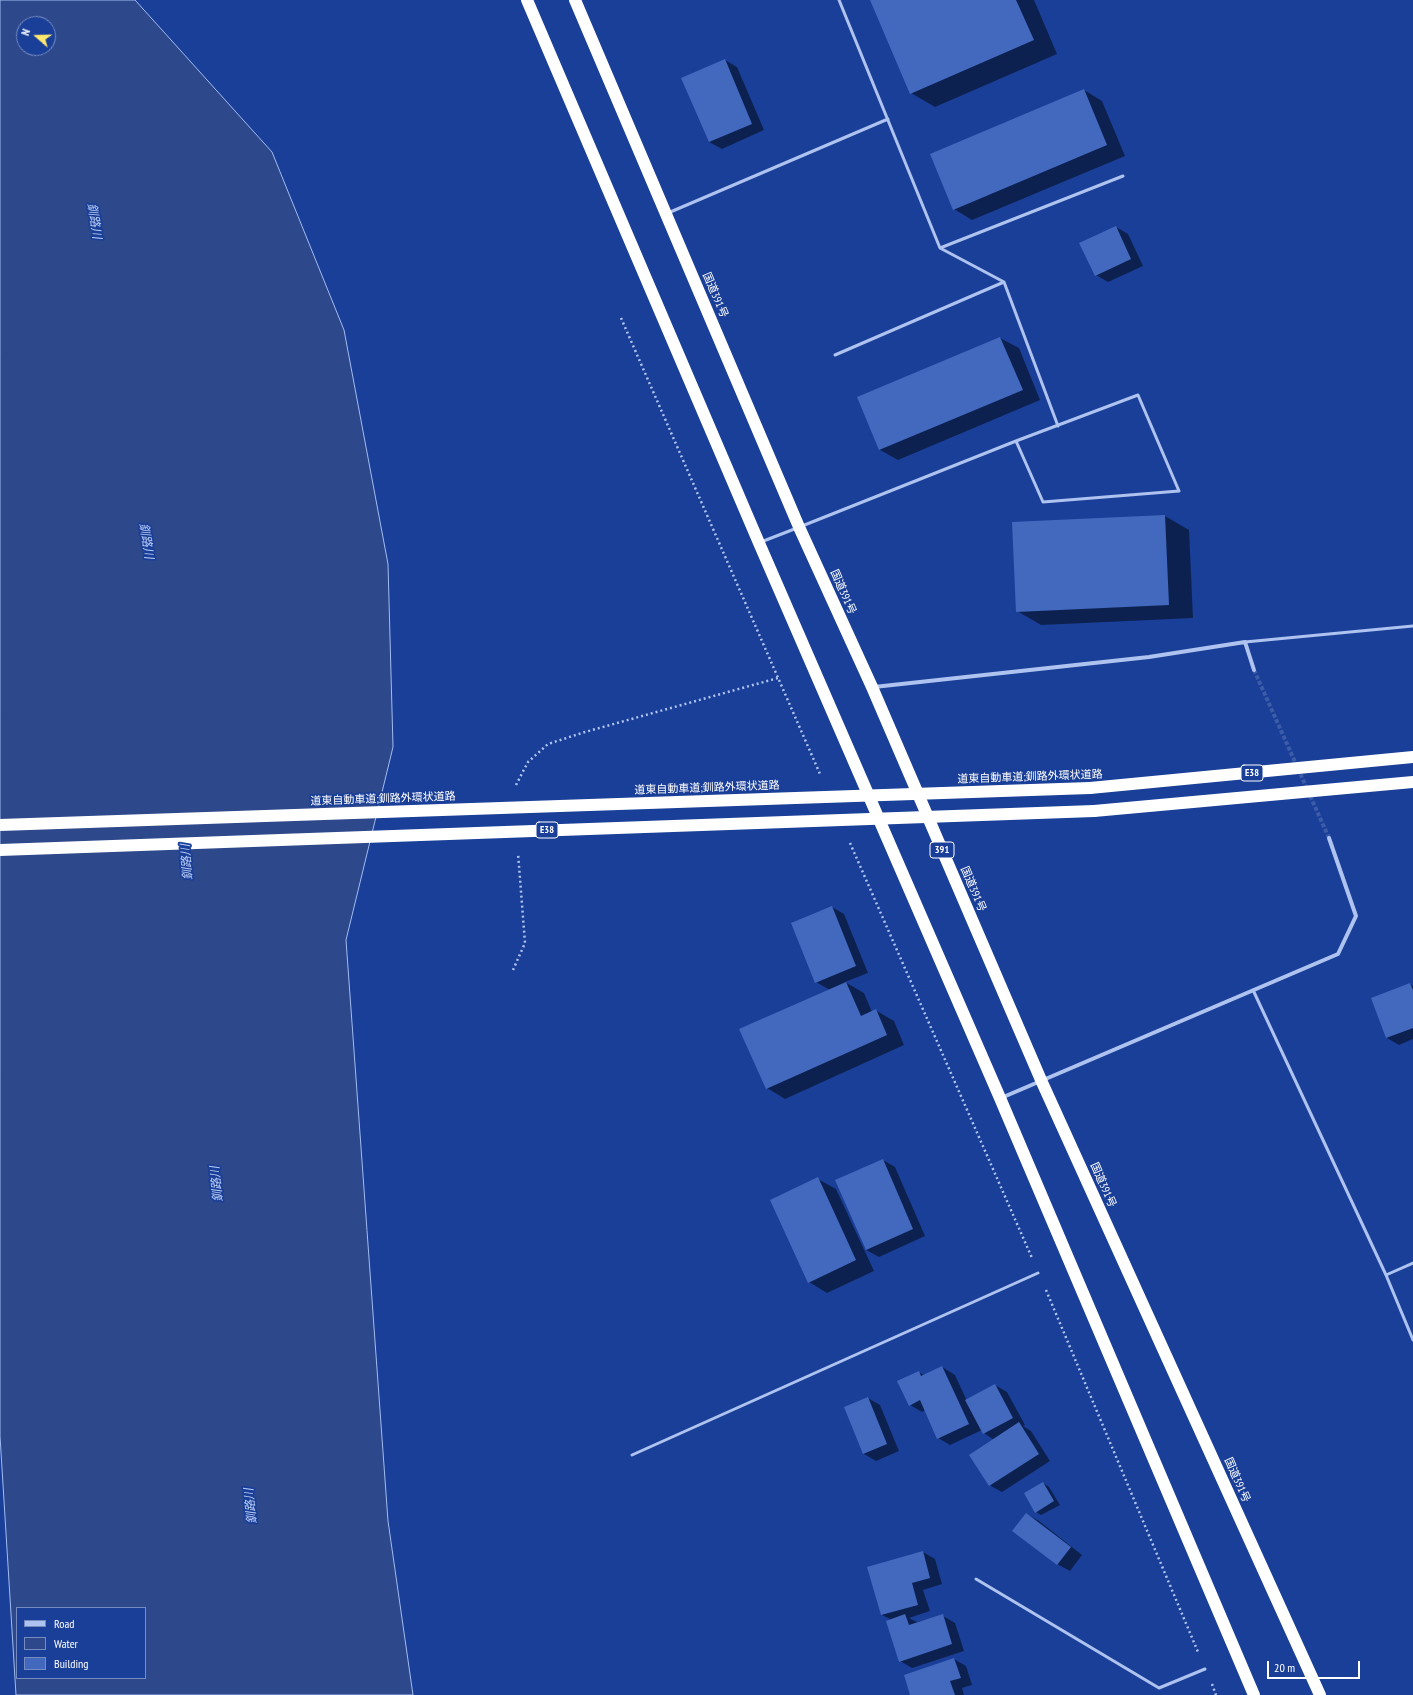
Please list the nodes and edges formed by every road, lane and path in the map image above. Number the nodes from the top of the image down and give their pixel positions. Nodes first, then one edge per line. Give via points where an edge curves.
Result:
1 (527, 0) edge
2 (575, 0) edge
3 (839, 0) edge
4 (888, 119) junction
5 (1123, 176) dead end
6 (666, 213) junction
7 (940, 248) junction
8 (1004, 282) junction
9 (620, 318) dead end
10 (835, 355) dead end
11 (1058, 426) junction
12 (1016, 441) junction
13 (799, 527) junction
14 (759, 543) junction
15 (1413, 626) edge
16 (1245, 642) junction
17 (1254, 670) tunnel mouth
18 (872, 687) junction
19 (1413, 757) edge
20 (822, 779) dead end
21 (1413, 782) edge
22 (0, 826) edge
23 (848, 837) dead end
24 (1329, 838) tunnel mouth
25 (0, 850) edge
26 (1253, 990) junction
27 (1041, 1080) junction
28 (1000, 1098) junction
29 (1413, 1263) edge
30 (1038, 1273) junction
31 (1386, 1275) junction
32 (1413, 1340) edge
33 (632, 1455) dead end
34 (976, 1579) dead end
35 (1205, 1669) junction
36 (1216, 1695) edge
37 (1254, 1695) edge
38 (1320, 1695) edge

1 - 14 highway
2 - 6 highway, 国道391号 / 391
3 - 4 lane
4 - 6 lane
4 - 7 lane
5 - 7 lane
6 - 13 highway, 国道391号 / 391
7 - 8 lane
8 - 10 lane
8 - 11 lane
9 - 20 path
11 - 12 lane
11 - 12 lane via 1138,395 1179,491 1043,502
12 - 13 lane
13 - 14 lane
13 - 18 highway, 国道391号 / 391
14 - 28 highway
15 - 16 lane
16 - 17 street
16 - 18 street via 1149,657
18 - 27 highway, 国道391号 / 391
19 - 22 highway, 道東自動車道;釧路外環状道路 / E38, bridge via 1090,788
21 - 25 highway, E38, bridge via 1094,811
23 - 30 path
24 - 26 street via 1356,916 1338,954
26 - 27 street
26 - 31 lane
27 - 28 street
27 - 38 highway, 国道391号 / 391
28 - 37 highway
29 - 31 lane
30 - 33 lane
30 - 35 path
31 - 32 lane
34 - 35 lane via 1159,1688
35 - 36 path

